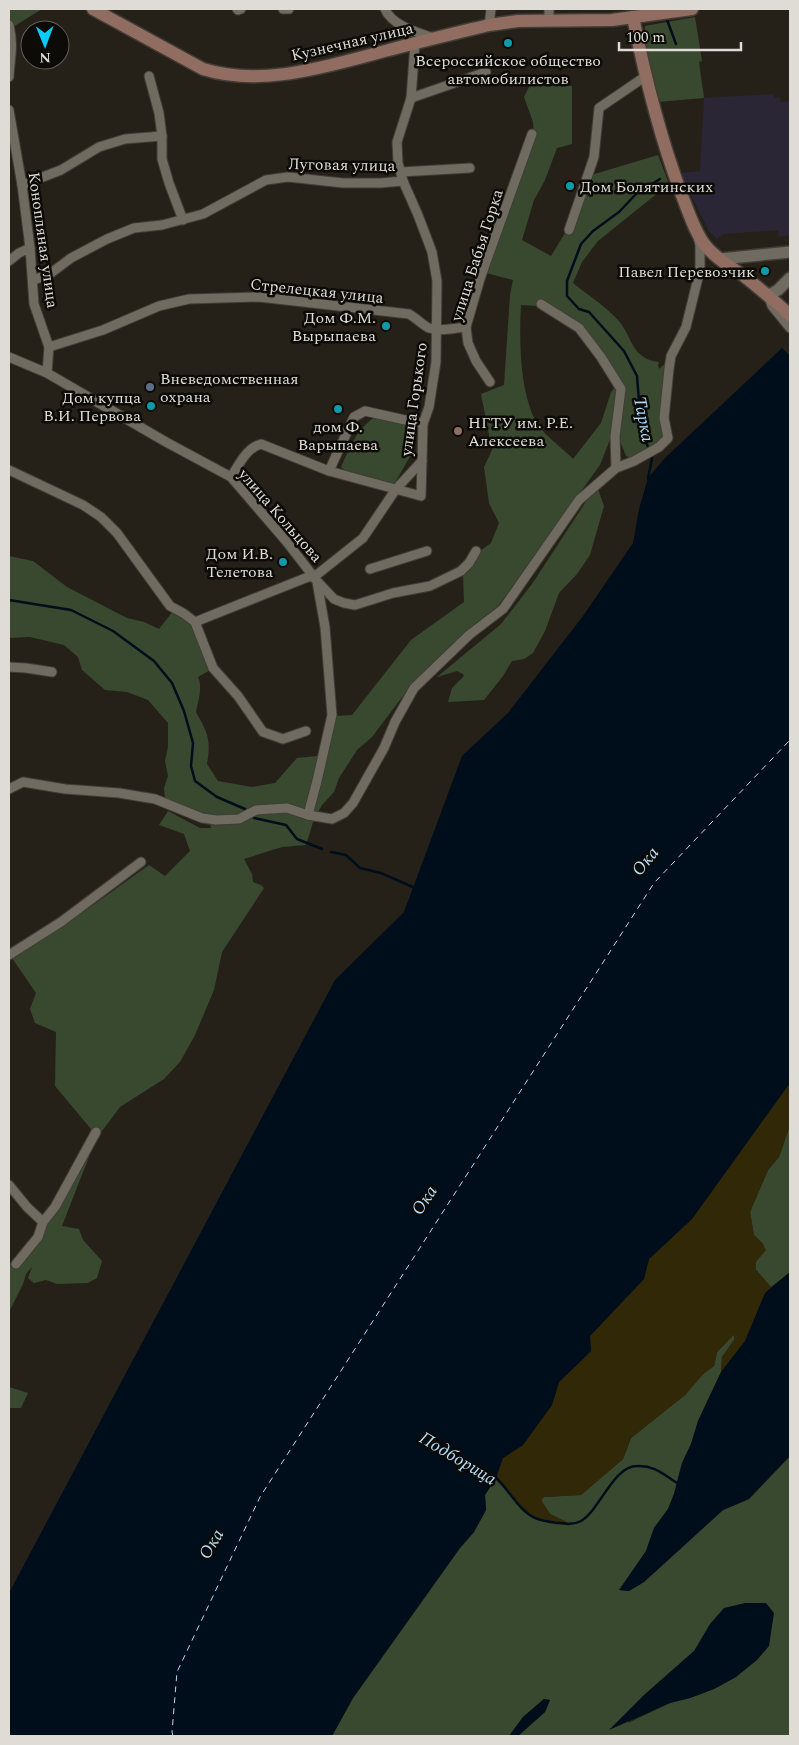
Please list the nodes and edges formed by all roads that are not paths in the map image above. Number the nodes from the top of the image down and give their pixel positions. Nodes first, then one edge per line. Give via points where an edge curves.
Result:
1 (93, 9) edge
2 (237, 9) edge
3 (241, 9) edge
4 (283, 9) edge
5 (289, 9) edge
6 (385, 9) edge
7 (491, 9) edge
8 (692, 9) edge
9 (549, 14) edge
10 (633, 17) junction
11 (9, 25) edge
12 (489, 25) junction
13 (434, 38) junction
14 (415, 43) junction
15 (486, 72) dead end
16 (149, 76) dead end
17 (646, 76) junction
18 (9, 77) edge
19 (411, 98) junction
20 (9, 110) edge
21 (532, 134) dead end
22 (162, 136) junction
23 (470, 168) dead end
24 (402, 176) junction
25 (22, 185) junction
26 (182, 220) junction
27 (694, 224) junction
28 (569, 230) dead end
29 (30, 248) junction
30 (790, 252) edge
31 (720, 259) junction
32 (9, 261) edge
33 (790, 278) edge
34 (34, 280) junction
35 (769, 295) junction
36 (541, 304) dead end
37 (790, 315) edge
38 (466, 327) junction
39 (790, 328) edge
40 (437, 329) junction
41 (49, 347) junction
42 (9, 357) edge
43 (47, 373) junction
44 (490, 382) dead end
45 (423, 424) junction
46 (422, 460) junction
47 (616, 468) junction
48 (9, 470) edge
49 (329, 471) junction
50 (231, 477) junction
51 (396, 489) junction
52 (476, 551) dead end
53 (428, 552) dead end
54 (370, 569) dead end
55 (316, 579) junction
56 (195, 622) junction
57 (9, 667) edge
58 (52, 672) dead end
59 (306, 731) dead end
60 (9, 789) edge
61 (308, 815) junction
62 (141, 862) dead end
63 (9, 955) edge
64 (96, 1132) dead end
65 (9, 1185) edge
66 (42, 1222) junction
67 (16, 1264) dead end

1 - 14 main road, Кузнечная улица via 203,69 222,75 241,77 304,70
2 - 3 street
4 - 5 street
6 - 13 street via 394,21
7 - 12 street
8 - 10 main road, Кузнечная улица
9 - 10 main road, Кузнечная улица via 612,20
9 - 12 main road, Кузнечная улица
10 - 17 main road
11 - 18 street via 12,39
12 - 13 main road, Кузнечная улица
13 - 14 main road, Кузнечная улица
14 - 19 street, улица Горького
15 - 19 street
16 - 22 street
17 - 27 main road via 666,153
17 - 28 street via 599,108 594,157
19 - 24 street, улица Горького via 397,142
20 - 25 street, Конопляная улица
21 - 38 street, улица Бабья Горка
22 - 25 street via 125,139 99,147 61,170
22 - 26 street via 162,159
23 - 24 street, Луговая улица
24 - 26 street, Луговая улица via 382,183 288,177 266,180 204,214
24 - 40 street, улица Горького via 432,252 437,281
25 - 29 street, Конопляная улица
26 - 34 street, Луговая улица via 134,228 107,239
27 - 31 main road via 706,246
27 - 47 street via 700,244 700,270 686,328 671,356 664,418 668,438 659,447
29 - 32 street
29 - 34 street, Конопляная улица
30 - 31 street
31 - 35 main road
33 - 35 street
34 - 41 street, Конопляная улица via 34,304
35 - 37 main road
35 - 39 street via 772,306
36 - 47 street via 579,328 621,389 615,436
38 - 40 street
38 - 44 street, улица Бабья Горка via 468,343
40 - 41 street, Стрелецкая улица via 428,328 409,314 259,297 189,299 159,306 103,330
40 - 45 street, улица Горького via 434,379
41 - 43 street, Конопляная улица
42 - 43 street, улица Кольцова
43 - 50 street, улица Кольцова
45 - 46 street, улица Горького
45 - 49 street via 365,410 354,417
46 - 51 street, улица Горького
46 - 51 street via 421,496
47 - 61 street via 579,500 503,609 469,635 414,688 353,803 332,819
48 - 56 street via 101,517 118,532 170,606
49 - 50 street via 261,444 247,453
49 - 51 street
50 - 55 street, улица Кольцова
51 - 55 street, улица Горького via 363,538
52 - 55 street, улица Кольцова via 461,572 430,586 355,605 334,599
53 - 54 street
55 - 56 street via 308,577
55 - 61 street, улица Кольцова via 326,627 332,715
56 - 59 street via 213,668 263,732 283,739
57 - 58 street
60 - 61 street via 23,782 119,793 155,799 202,818 216,820 239,819 256,810 287,808
62 - 63 street via 61,922
64 - 66 street via 55,1207
65 - 66 street
66 - 67 street via 38,1237

